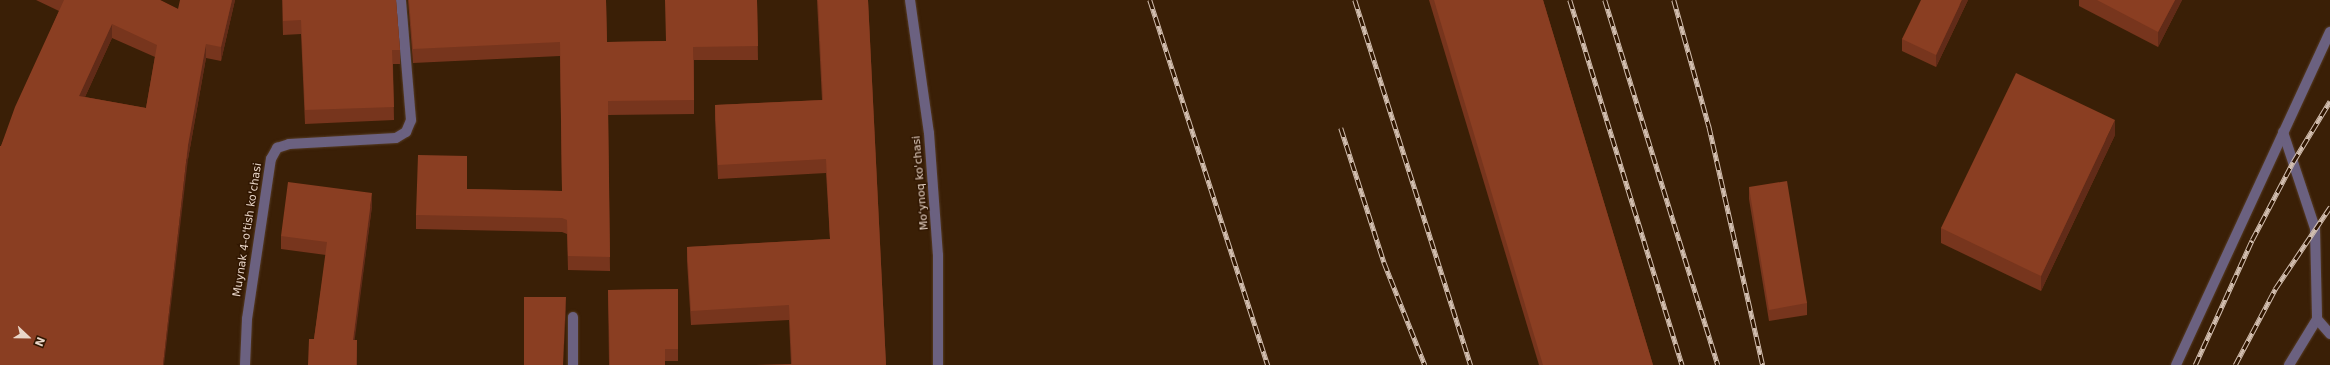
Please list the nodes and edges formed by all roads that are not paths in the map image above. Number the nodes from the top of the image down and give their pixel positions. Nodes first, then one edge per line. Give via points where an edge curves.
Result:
1 (401, 0) edge
2 (910, 0) edge
3 (2330, 32) edge
4 (2283, 132) junction
5 (573, 317) dead end
6 (2316, 319) junction
7 (2330, 334) edge
8 (245, 365) edge
9 (573, 365) edge
10 (938, 365) edge
11 (2176, 365) edge
12 (2289, 365) edge

1 - 8 street, Muynak 4-o'tish ko'chasi via 411,120 406,132 396,138 289,144 277,148 271,159 247,319
2 - 10 street, Moʻynoq ko'chasi via 929,133 938,255
3 - 4 street
4 - 6 street via 2315,228
4 - 11 street
5 - 9 street
6 - 7 street
6 - 12 street

